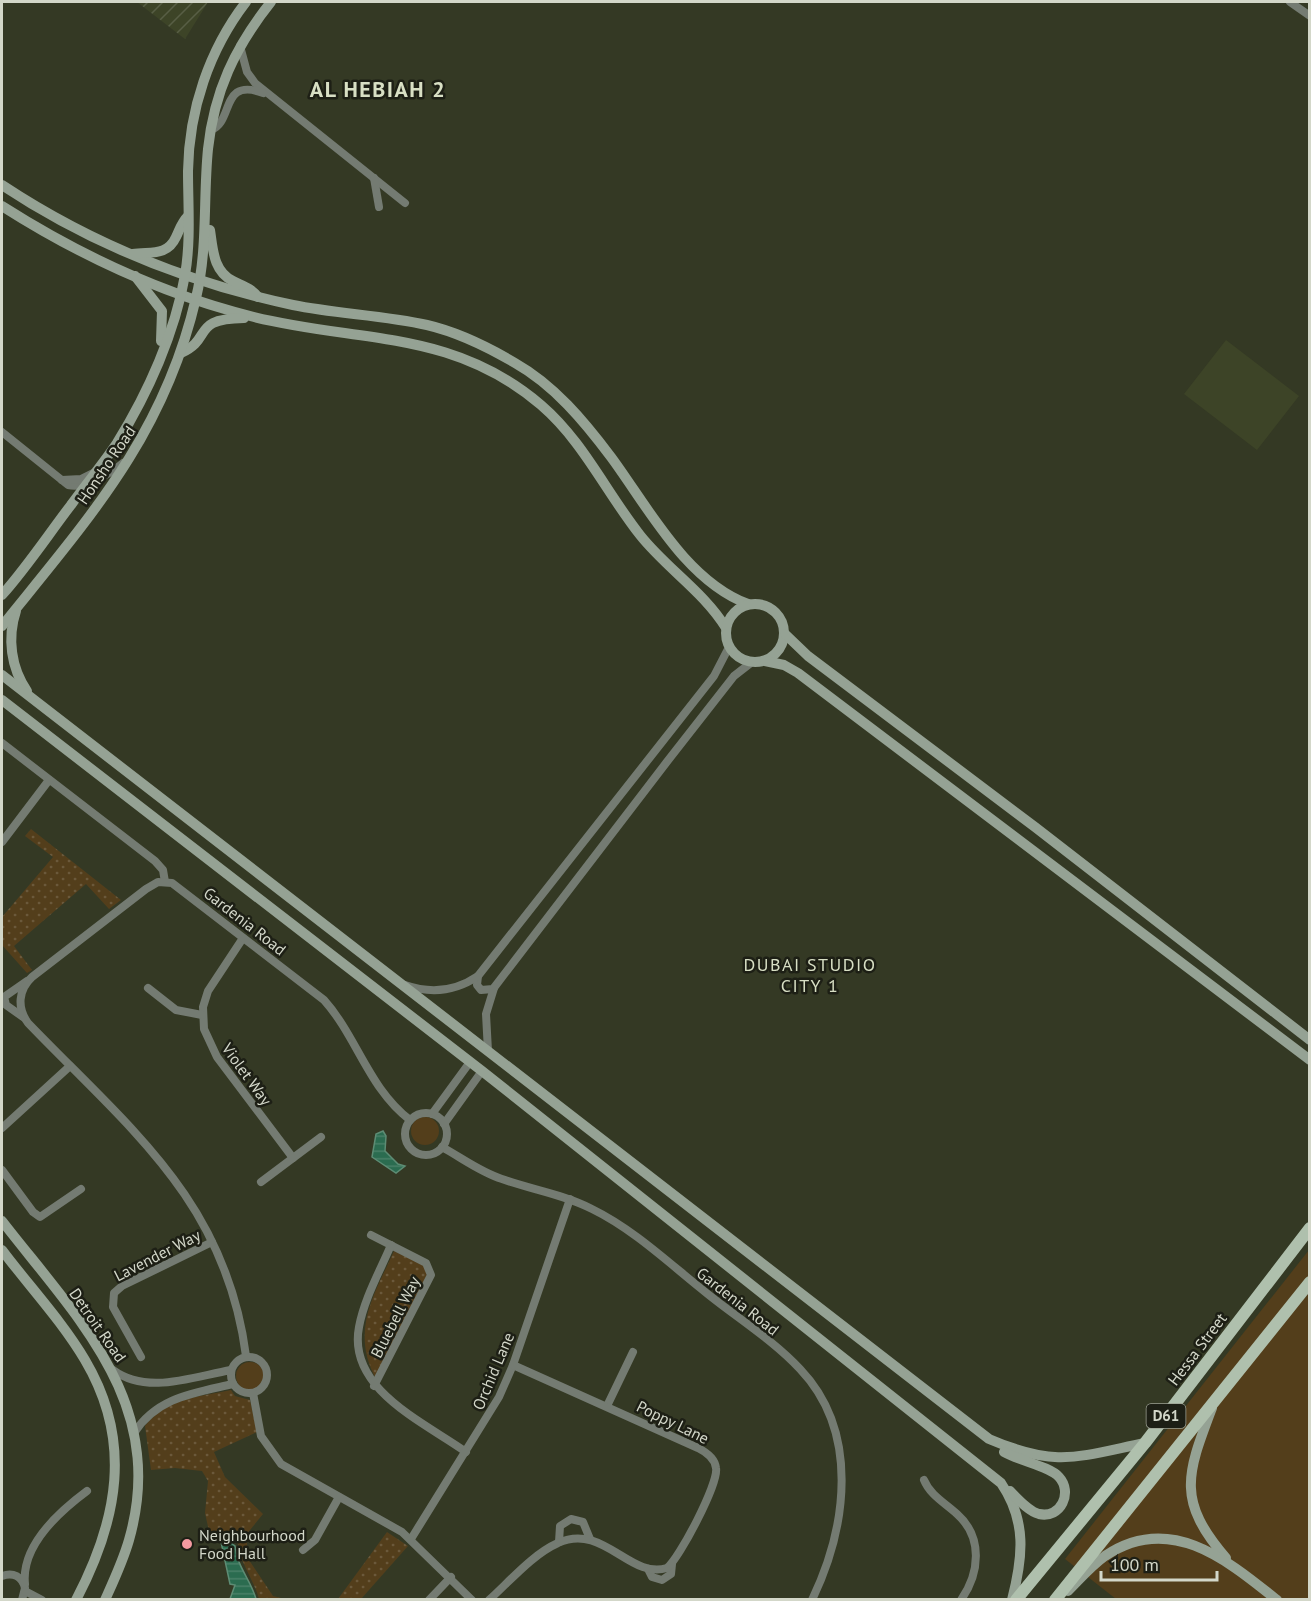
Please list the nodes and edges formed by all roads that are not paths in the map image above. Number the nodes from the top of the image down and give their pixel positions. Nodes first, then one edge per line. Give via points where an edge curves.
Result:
1 (246, 2) edge
2 (271, 2) edge
3 (1290, 2) edge
4 (1310, 16) edge
5 (240, 45) junction
6 (272, 98) junction
7 (211, 130) junction
8 (374, 177) junction
9 (2, 185) edge
10 (405, 202) dead end
11 (2, 206) edge
12 (379, 207) dead end
13 (206, 215) junction
14 (188, 216) junction
15 (129, 255) junction
16 (135, 276) junction
17 (185, 277) junction
18 (200, 282) junction
19 (180, 294) junction
20 (258, 298) junction
21 (196, 300) junction
22 (252, 316) junction
23 (163, 348) junction
24 (181, 353) junction
25 (2, 432) edge
26 (135, 452) junction
27 (94, 472) junction
28 (58, 479) junction
29 (86, 484) junction
30 (2, 595) edge
31 (748, 604) junction
32 (19, 605) junction
33 (2, 626) edge
34 (726, 628) junction
35 (784, 634) junction
36 (729, 647) junction
37 (765, 661) junction
38 (752, 662) junction
39 (2, 675) edge
40 (31, 696) junction
41 (2, 700) edge
42 (2, 706) edge
43 (15, 710) junction
44 (2, 743) edge
45 (49, 780) junction
46 (2, 842) edge
47 (165, 882) junction
48 (243, 938) junction
49 (478, 976) junction
50 (28, 981) junction
51 (400, 982) junction
52 (495, 987) junction
53 (148, 988) dead end
54 (202, 1015) junction
55 (24, 1018) junction
56 (1310, 1040) edge
57 (488, 1052) junction
58 (1310, 1060) edge
59 (471, 1062) junction
60 (70, 1066) junction
61 (482, 1071) junction
62 (432, 1114) junction
63 (410, 1120) junction
64 (444, 1124) junction
65 (2, 1128) edge
66 (321, 1137) dead end
67 (442, 1147) junction
68 (292, 1158) junction
69 (2, 1170) edge
70 (261, 1182) dead end
71 (81, 1189) dead end
72 (570, 1199) junction
73 (2, 1221) edge
74 (1310, 1228) edge
75 (372, 1235) dead end
76 (212, 1242) junction
77 (391, 1245) junction
78 (2, 1250) edge
79 (1310, 1282) edge
80 (633, 1352) dead end
81 (246, 1356) junction
82 (141, 1357) dead end
83 (513, 1365) junction
84 (112, 1370) junction
85 (231, 1370) junction
86 (233, 1384) junction
87 (374, 1386) junction
88 (253, 1393) junction
89 (1213, 1405) junction
90 (607, 1406) junction
91 (134, 1433) junction
92 (989, 1439) junction
93 (1145, 1443) junction
94 (466, 1452) junction
95 (924, 1480) dead end
96 (1001, 1483) junction
97 (87, 1491) dead end
98 (339, 1497) junction
99 (411, 1539) junction
100 (590, 1539) junction
101 (559, 1542) junction
102 (303, 1550) dead end
103 (28, 1560) junction
104 (1230, 1563) junction
105 (4, 1575) edge
106 (451, 1578) junction
107 (24, 1592) edge
108 (42, 1599) edge
109 (75, 1599) edge
110 (105, 1599) edge
111 (429, 1599) edge
112 (472, 1599) edge
113 (489, 1599) edge
114 (812, 1599) edge
115 (961, 1599) edge
116 (1014, 1599) edge
117 (1057, 1599) edge
118 (1277, 1599) edge

1 - 14 street, Honsho Road via 219,45 196,103 189,148
2 - 5 street, Honsho Road
3 - 4 street
5 - 6 street via 247,72
5 - 7 street, Honsho Road via 221,86
6 - 7 street via 255,90 238,92 229,100 218,127
6 - 8 street
7 - 13 street, Honsho Road
8 - 10 street
8 - 12 street
9 - 15 street via 61,221
11 - 16 street via 62,242
13 - 18 street, Honsho Road
13 - 20 street via 219,268
14 - 15 street via 165,249
14 - 17 street, Honsho Road
15 - 17 street
16 - 19 street
16 - 23 street via 162,311
17 - 18 street
17 - 19 street, Honsho Road
18 - 20 street
18 - 21 street, Honsho Road
19 - 21 street
19 - 23 street, Honsho Road
20 - 31 street via 427,325 521,366 553,390 584,423 682,554 719,588
21 - 22 street
21 - 24 street, Honsho Road
22 - 24 street via 216,320 205,327 194,345
22 - 34 street via 427,346 481,366 512,385 541,405 571,436 639,534 708,604
23 - 27 street, Honsho Road via 134,413
24 - 26 street, Honsho Road
25 - 28 street
26 - 29 street via 117,468
26 - 32 street, Honsho Road
27 - 28 street via 81,479
27 - 29 street, Honsho Road
28 - 29 street via 74,486
29 - 30 street, Honsho Road
31 - 34 street via 734,611
31 - 35 street via 774,610 784,625
32 - 33 street, Honsho Road
32 - 40 street via 12,628 12,652 18,675
34 - 36 street
35 - 37 street via 782,645
35 - 56 street
36 - 38 street
36 - 49 street via 714,676
37 - 38 street
37 - 58 street via 798,673
38 - 52 street via 734,676 679,745
39 - 40 street
40 - 51 street
41 - 43 street
42 - 43 street
43 - 59 street
44 - 45 street
45 - 46 street
45 - 47 street via 155,861 163,870
47 - 48 street, Gardenia Road via 178,886
47 - 50 street via 146,889
48 - 54 street via 208,991
48 - 63 street, Gardenia Road via 330,1006 380,1089
49 - 51 street via 440,990 424,990
49 - 52 street via 481,990 487,992
50 - 55 street via 20,999
50 - 55 street via 4,997 6,1005
51 - 57 street
52 - 57 street via 486,1014
53 - 54 street via 176,1010
54 - 68 street, Violet Way via 212,1049
55 - 60 street
57 - 92 street
59 - 61 street
59 - 62 street
60 - 65 street
60 - 76 street via 161,1161
61 - 64 street
61 - 96 street
62 - 63 street via 416,1115
62 - 64 street
63 - 67 street via 405,1134 410,1147 422,1154
64 - 67 street via 447,1132
66 - 68 street
67 - 72 street, Gardenia Road via 485,1173
68 - 70 street
69 - 71 street via 40,1217
72 - 83 street, Orchid Lane
72 - 114 street, Gardenia Road via 620,1225 782,1353 824,1401 840,1448 841,1496 836,1532
73 - 84 street, Detroit Road via 90,1334
74 - 93 main road, Hessa Street / D61
75 - 77 street, Bluebell Way
76 - 81 street via 236,1304
76 - 82 street, Lavender Way via 114,1293 113,1307
77 - 87 street, Bluebell Way via 361,1317 358,1334 361,1361
77 - 87 street, Bluebell Way via 426,1263 431,1275
78 - 109 street, Detroit Road via 84,1360 109,1420 116,1467 110,1515 90,1572
79 - 89 main road, D61
80 - 90 street
81 - 85 street via 236,1361
81 - 88 street via 258,1359 266,1368 266,1380
83 - 90 street, Poppy Lane
83 - 94 street, Orchid Lane via 491,1413
84 - 85 street via 132,1381 153,1384
84 - 91 street, Detroit Road via 125,1398
85 - 86 street
86 - 88 street via 242,1392
86 - 91 street via 168,1400 149,1413
87 - 94 street, Bluebell Way
88 - 98 street via 258,1428 275,1458 295,1474
89 - 104 street via 1192,1462 1190,1488 1200,1526
89 - 117 main road, D61
90 - 100 street, Poppy Lane via 708,1454 715,1463 715,1480 672,1564 671,1574 662,1580
91 - 110 street, Detroit Road via 138,1470 134,1521
92 - 93 street via 1026,1454 1056,1459
92 - 96 street via 1013,1458 1056,1474 1064,1485 1065,1498 1051,1513 1037,1514
93 - 116 main road, Hessa Street / D61
94 - 99 street, Orchid Lane
95 - 115 street via 930,1491 963,1520 975,1545 974,1575
96 - 116 street via 1016,1510 1022,1541
97 - 103 street via 51,1521
98 - 99 street
98 - 102 street via 315,1540
99 - 106 street
100 - 101 street
100 - 101 street, Poppy Lane via 584,1522 571,1519 560,1526
101 - 113 street, Poppy Lane
103 - 105 street
103 - 107 street
104 - 117 street via 1188,1543 1137,1541 1107,1555
104 - 118 street
105 - 107 street via 16,1575
106 - 111 street
106 - 112 street
107 - 108 street

